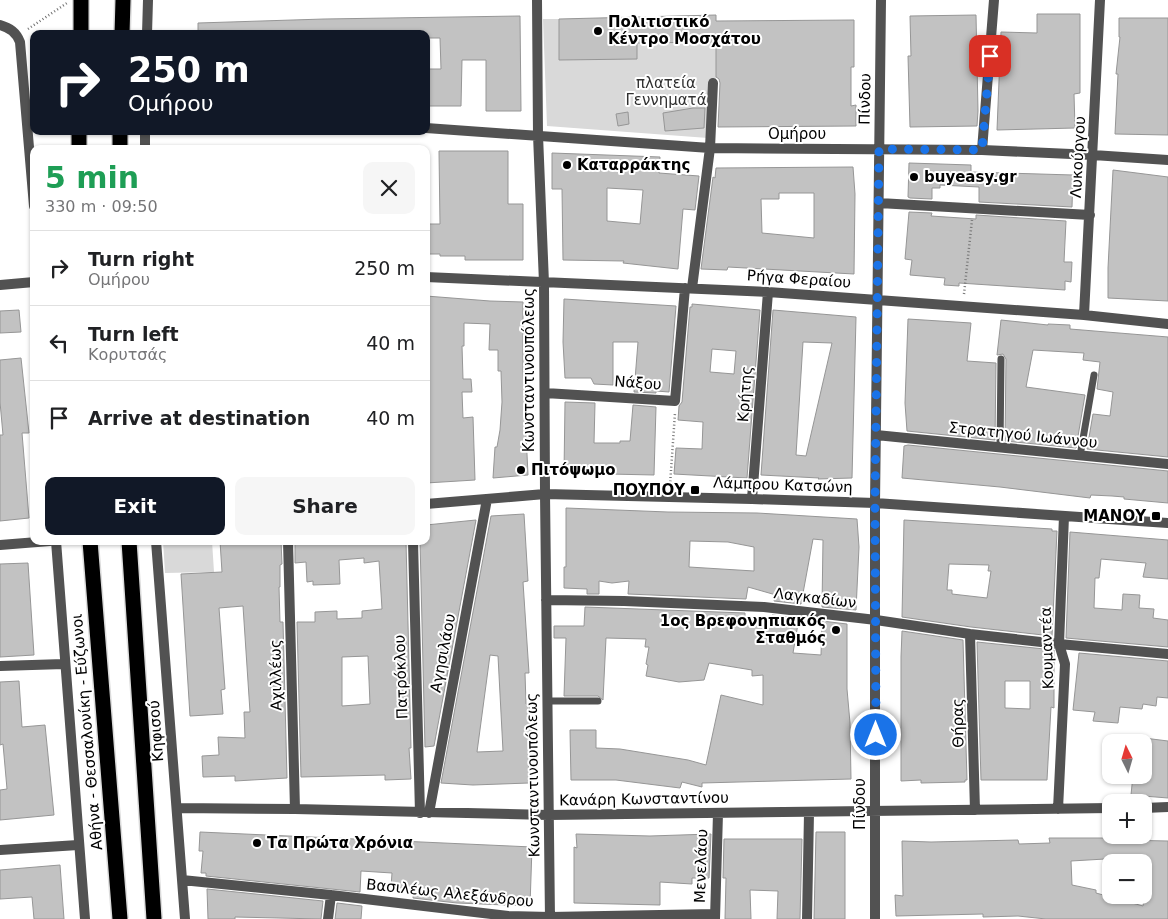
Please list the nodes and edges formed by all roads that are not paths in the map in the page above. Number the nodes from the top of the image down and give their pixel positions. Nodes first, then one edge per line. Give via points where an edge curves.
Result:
1 (123, 0) edge
2 (148, 0) edge
3 (537, 0) edge
4 (881, 0) edge
5 (994, 0) edge
6 (1100, 0) edge
7 (75, 1) edge
8 (5, 26) edge
9 (79, 30) edge
10 (122, 30) edge
11 (147, 30) edge
12 (713, 83) dead end
13 (430, 128) edge
14 (538, 135) junction
15 (710, 148) junction
16 (879, 149) junction
17 (982, 150) junction
18 (1093, 155) junction
19 (30, 156) edge
20 (1168, 160) edge
21 (879, 203) junction
22 (1090, 215) junction
23 (430, 277) edge
24 (30, 282) edge
25 (544, 283) junction
26 (0, 285) edge
27 (688, 288) junction
28 (768, 292) junction
29 (879, 299) junction
30 (1084, 315) junction
31 (1168, 324) edge
32 (1001, 359) dead end
33 (1094, 375) dead end
34 (545, 392) junction
35 (876, 435) junction
36 (1000, 448) junction
37 (1080, 456) junction
38 (1168, 464) edge
39 (545, 494) junction
40 (487, 499) junction
41 (752, 499) junction
42 (875, 503) junction
43 (430, 504) edge
44 (1064, 516) junction
45 (1168, 523) edge
46 (30, 543) edge
47 (0, 545) edge
48 (56, 545) edge
49 (90, 545) edge
50 (129, 545) edge
51 (156, 545) edge
52 (288, 545) edge
53 (412, 545) edge
54 (546, 600) junction
55 (876, 620) junction
56 (970, 634) junction
57 (1059, 644) junction
58 (1168, 654) edge
59 (64, 664) junction
60 (0, 666) edge
61 (547, 701) junction
62 (598, 701) dead end
63 (177, 808) junction
64 (294, 808) junction
65 (1102, 808) edge
66 (1152, 808) edge
67 (1168, 808) edge
68 (1058, 809) junction
69 (975, 810) junction
70 (875, 812) junction
71 (425, 813) junction
72 (809, 813) junction
73 (718, 814) junction
74 (548, 815) junction
75 (78, 844) junction
76 (0, 850) edge
77 (182, 880) junction
78 (331, 895) junction
79 (715, 917) edge
80 (550, 918) edge
81 (85, 919) edge
82 (120, 919) edge
83 (154, 919) edge
84 (185, 919) edge
85 (328, 919) edge
86 (807, 919) edge
87 (875, 919) edge

1 - 10 highway
2 - 11 street
3 - 14 street, Κωνσταντινουπόλεως
4 - 16 street, Πίνδου
5 - 17 street
6 - 18 street, Λυκούργου
7 - 9 highway
8 - 19 street via 18,35
12 - 15 street, Νάξου
13 - 14 street, Ομήρου
14 - 15 street, Ομήρου
14 - 25 street, Κωνσταντινουπόλεως
15 - 16 street, Ομήρου
15 - 27 street, Νάξου
16 - 17 street, Ομήρου
16 - 21 street, Πίνδου
17 - 18 street, Ομήρου
18 - 20 street, Ομήρου
18 - 22 street, Λυκούργου
21 - 22 street
21 - 29 street, Πίνδου
22 - 30 street, Λυκούργου
23 - 25 street, Ρήγα Φεραίου
24 - 26 street
25 - 27 street, Ρήγα Φεραίου
25 - 34 street, Κωνσταντινουπόλεως
27 - 28 street, Ρήγα Φεραίου
27 - 34 street, Νάξου via 675,401
28 - 29 street, Ρήγα Φεραίου
28 - 41 street, Κρήτης
29 - 30 street, Ρήγα Φεραίου
29 - 35 street, Πίνδου
30 - 31 street, Ρήγα Φεραίου
32 - 36 lane
33 - 37 lane
34 - 39 street, Κωνσταντινουπόλεως
35 - 36 street, Στρατηγού Ιωάννου
35 - 42 street, Πίνδου
36 - 37 street, Στρατηγού Ιωάννου
37 - 38 street, Στρατηγού Ιωάννου
39 - 40 street, Λάμπρου Κατσώνη
39 - 41 street, Λάμπρου Κατσώνη
39 - 54 street, Κωνσταντινουπόλεως
40 - 43 street, Λάμπρου Κατσώνη
40 - 71 street, Αγησιλάου
41 - 42 street, Λάμπρου Κατσώνη
42 - 44 street, Λάμπρου Κατσώνη
42 - 55 street, Πίνδου
44 - 45 street, Λάμπρου Κατσώνη
44 - 57 street, Κουμαντέα
46 - 47 street
48 - 59 street
49 - 82 highway, Αθήνα - Θεσσαλονίκη - Εύζωνοι, bridge
50 - 83 highway, bridge
51 - 63 street, Κηφισού
52 - 64 street, Αχιλλέως
53 - 71 street, Πατρόκλου
54 - 55 street, Λαγκαδίων via 764,608
54 - 61 street, Κωνσταντινουπόλεως
55 - 56 street, Λαγκαδίων
55 - 70 street, Πίνδου
56 - 57 street, Λαγκαδίων
56 - 69 street, Θήρας
57 - 58 street, Λαγκαδίων
57 - 68 street, Κουμαντέα via 1065,664
59 - 60 street
59 - 75 street
61 - 62 lane
61 - 74 street, Κωνσταντινουπόλεως
63 - 64 street, Κανάρη Κωνσταντίνου
63 - 77 street, Κηφισού
64 - 71 street, Κανάρη Κωνσταντίνου
65 - 68 street, Κανάρη Κωνσταντίνου
66 - 67 street
68 - 69 street, Κανάρη Κωνσταντίνου
69 - 70 street, Κανάρη Κωνσταντίνου
70 - 72 street, Κανάρη Κωνσταντίνου
70 - 87 street, Πίνδου
71 - 74 street, Κανάρη Κωνσταντίνου
72 - 73 street, Κανάρη Κωνσταντίνου
72 - 86 street
73 - 74 street, Κανάρη Κωνσταντίνου
73 - 79 street, Μενελάου
74 - 80 street, Κωνσταντινουπόλεως
75 - 76 street
75 - 81 street
77 - 78 street, Βασιλέως Αλεξάνδρου
77 - 84 street, Κηφισού
78 - 80 street, Βασιλέως Αλεξάνδρου
78 - 85 street
79 - 80 street, Βασιλέως Αλεξάνδρου

